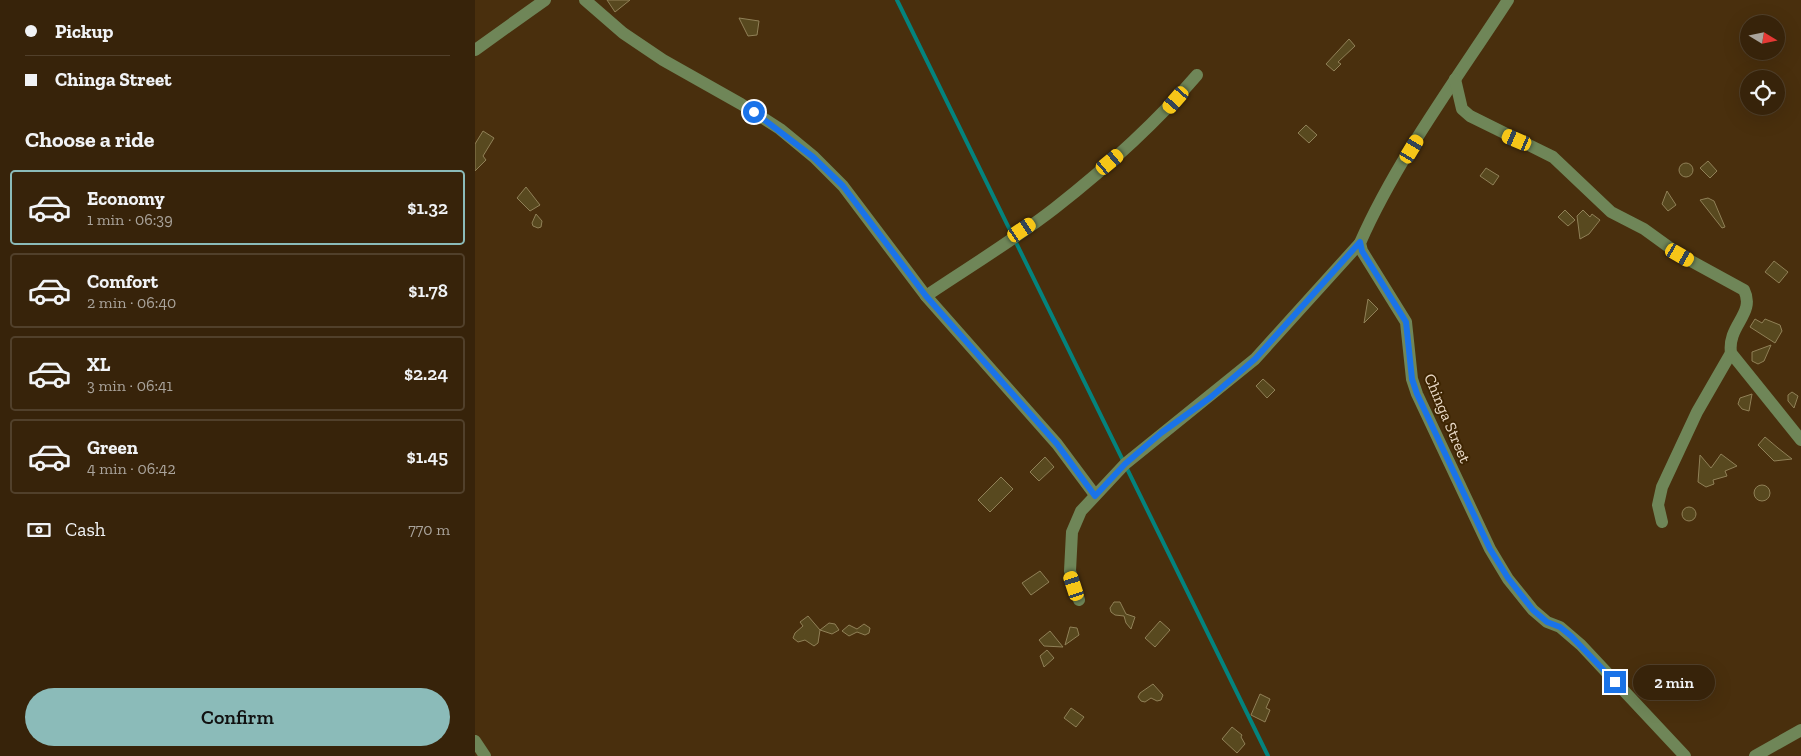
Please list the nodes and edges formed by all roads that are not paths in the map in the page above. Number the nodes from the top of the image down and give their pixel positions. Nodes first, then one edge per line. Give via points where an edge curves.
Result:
1 (545, 0) edge
2 (585, 0) edge
3 (1507, 0) edge
4 (475, 50) edge
5 (1197, 75) dead end
6 (1455, 79) junction
7 (1360, 242) junction
8 (926, 296) junction
9 (1731, 353) junction
10 (1801, 440) edge
11 (1095, 496) junction
12 (1662, 522) dead end
13 (1079, 600) dead end
14 (1801, 730) edge
15 (475, 740) edge
16 (485, 756) edge
17 (1685, 756) edge
18 (1755, 756) edge

1 - 4 street
2 - 8 street via 623,33 663,60 741,104 813,157 843,186
3 - 6 street
5 - 8 street via 1144,132 1054,208
6 - 7 street via 1392,181
6 - 9 street via 1462,109 1470,116 1553,157 1611,212 1744,290 1748,304 1732,334
7 - 11 street via 1255,359 1211,397 1161,433
7 - 17 street, Chinga Street via 1362,251 1406,322 1412,379 1417,394 1490,549 1508,578 1533,610 1581,645
8 - 11 street via 1057,444
9 - 10 street
9 - 12 street via 1697,412 1662,487 1658,505
11 - 13 street via 1081,511 1072,532 1070,571
14 - 18 street
15 - 16 street

